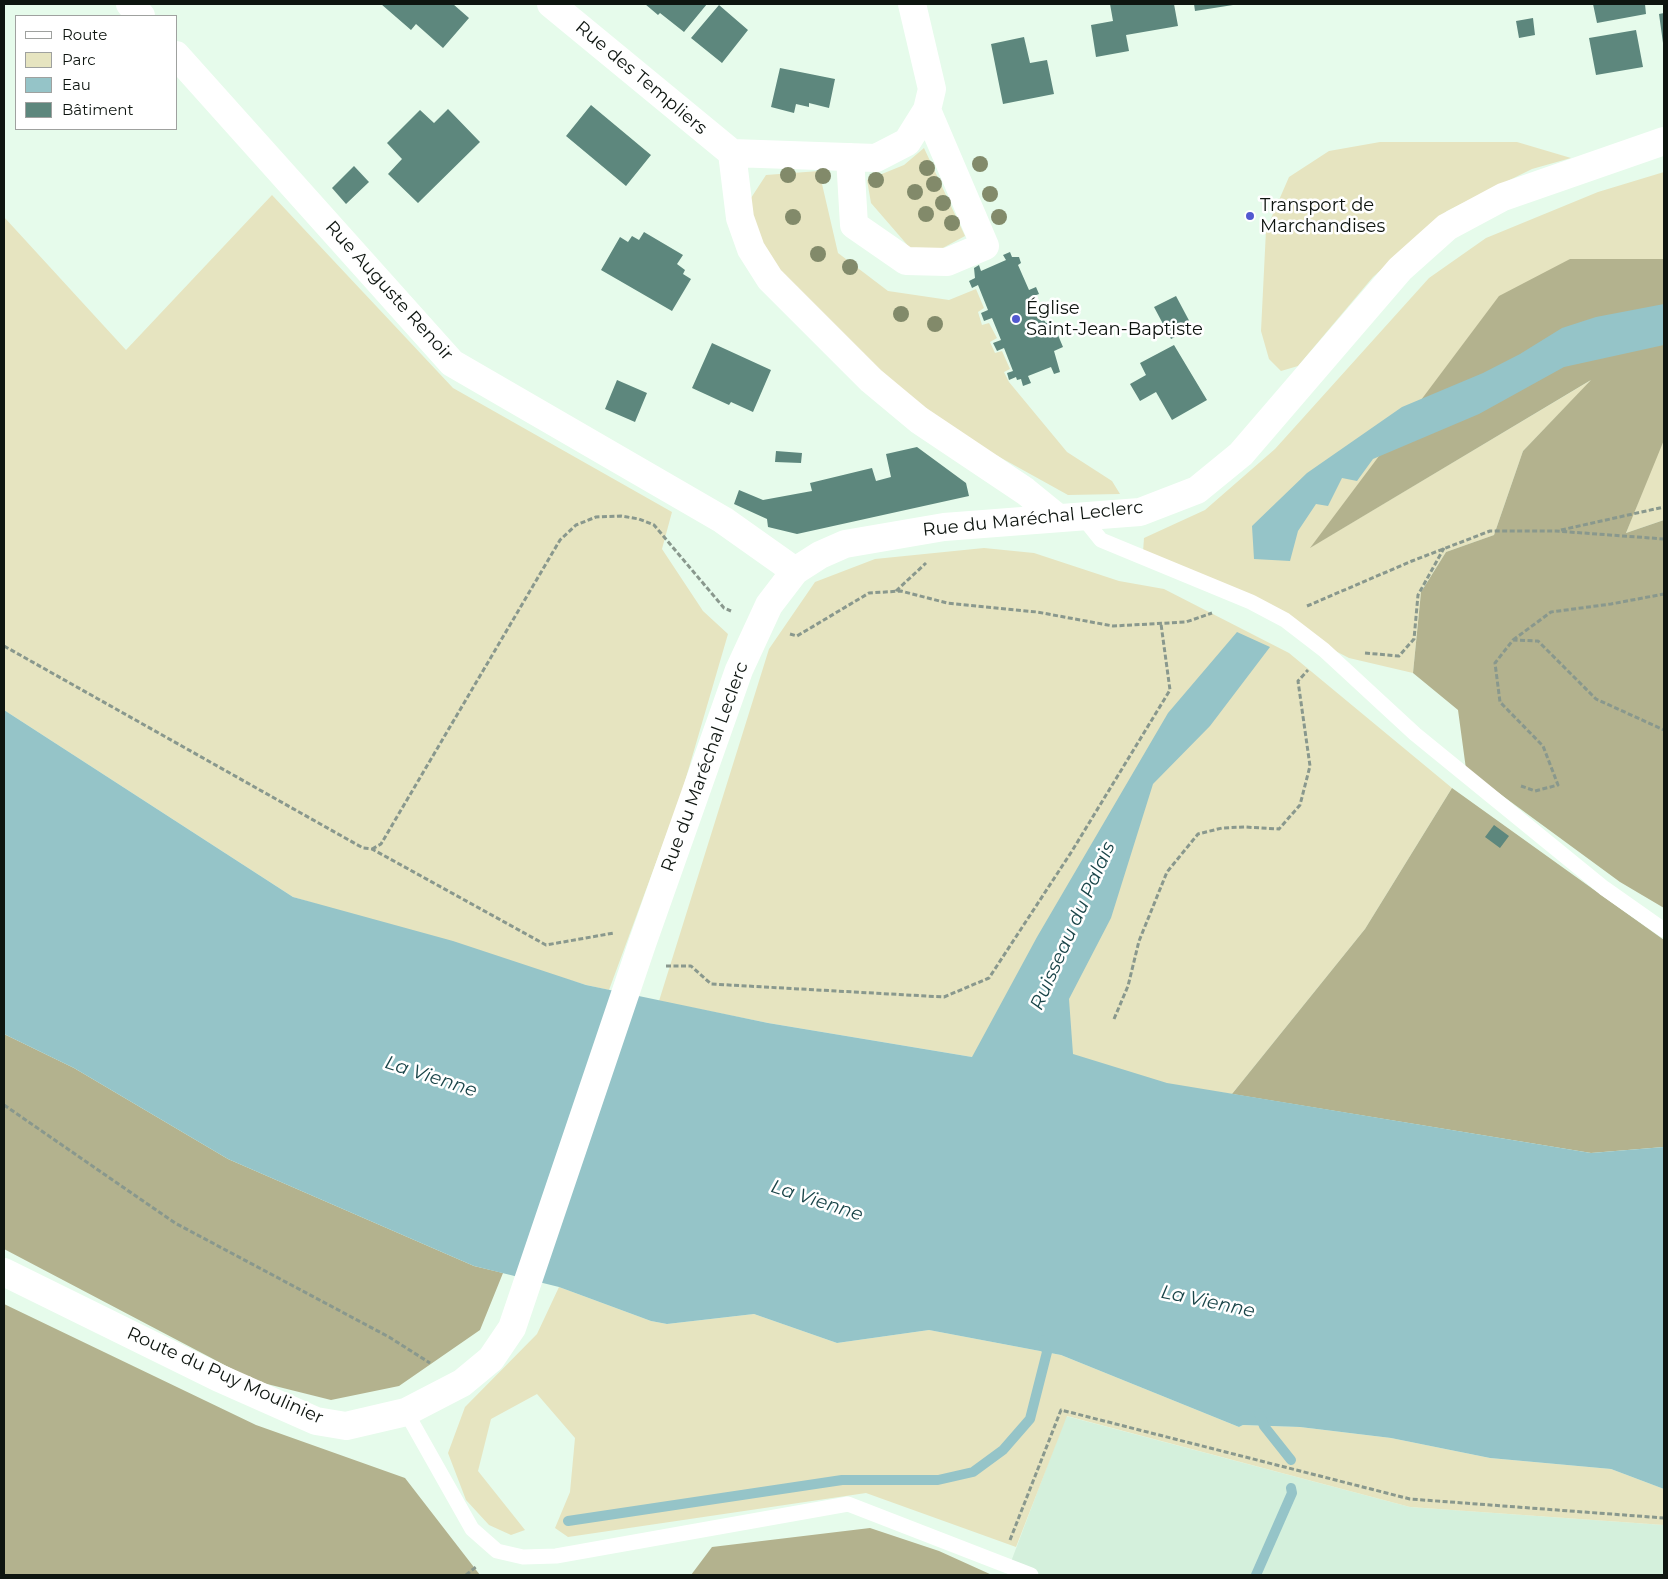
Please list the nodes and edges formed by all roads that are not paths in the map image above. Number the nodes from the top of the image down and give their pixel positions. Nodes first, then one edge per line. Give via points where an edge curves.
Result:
1 (130, 4) edge
2 (551, 4) edge
3 (912, 4) edge
4 (140, 15) edge
5 (178, 57) edge
6 (927, 110) junction
7 (1664, 141) edge
8 (732, 153) junction
9 (850, 157) junction
10 (1069, 516) junction
11 (795, 571) junction
12 (1664, 930) edge
13 (4, 1272) edge
14 (524, 1296) joint
15 (406, 1412) junction
16 (1031, 1575) edge

1 - 4 main road
2 - 8 main road, Rue des Templiers
3 - 6 main road via 932,89
5 - 11 main road, Rue Auguste Renoir via 452,362 724,520
6 - 9 main road via 907,142 876,158
6 - 9 main road via 985,246 947,262 906,261 854,226
7 - 10 main road, Rue du Maréchal Leclerc via 1503,197 1447,227 1400,269 1241,454 1197,490 1140,512
8 - 9 main road
8 - 10 main road via 740,218 751,248 770,279 871,380 919,420 1025,491
10 - 11 main road, Rue du Maréchal Leclerc via 944,527 845,544
10 - 12 lane via 1100,540 1251,602 1285,620 1324,650 1415,734 1604,888
11 - 14 main road, Rue du Maréchal Leclerc via 769,605 739,670
13 - 15 main road, Route du Puy Moulinier via 219,1378 316,1421 346,1426
14 - 15 main road, Route du Puy Moulinier via 512,1328 491,1359 462,1383
15 - 16 lane via 472,1529 497,1551 523,1557 556,1556 848,1504

